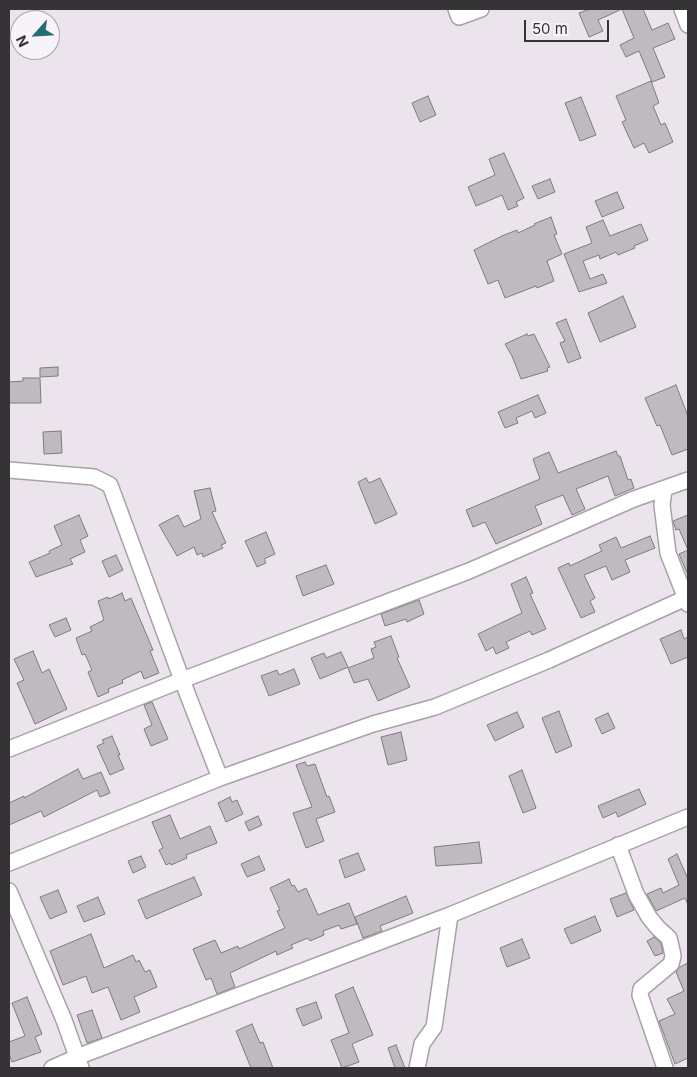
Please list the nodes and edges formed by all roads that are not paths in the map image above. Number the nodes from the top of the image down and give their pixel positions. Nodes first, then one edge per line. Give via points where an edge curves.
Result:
1 (456, 9) edge
2 (481, 9) edge
3 (682, 9) edge
4 (688, 25) edge
5 (9, 470) edge
6 (688, 480) edge
7 (664, 490) junction
8 (687, 600) edge
9 (182, 680) junction
10 (9, 749) edge
11 (220, 778) junction
12 (688, 817) edge
13 (618, 845) junction
14 (9, 863) edge
15 (9, 891) edge
16 (450, 915) junction
17 (79, 1063) edge
18 (52, 1068) edge
19 (417, 1068) edge
20 (665, 1068) edge

1 - 2 street via 459,17
3 - 4 street
5 - 9 street via 94,477 110,485
6 - 7 street
7 - 8 street via 662,506 668,553
7 - 9 street via 634,499 469,571
8 - 11 street via 435,707 373,724
9 - 10 street
9 - 11 street
11 - 14 street
12 - 13 street
13 - 16 street
13 - 20 street via 636,894 671,946 671,964 641,989 640,995
15 - 17 street
16 - 17 street
16 - 19 street via 434,1027 422,1044
17 - 18 street

